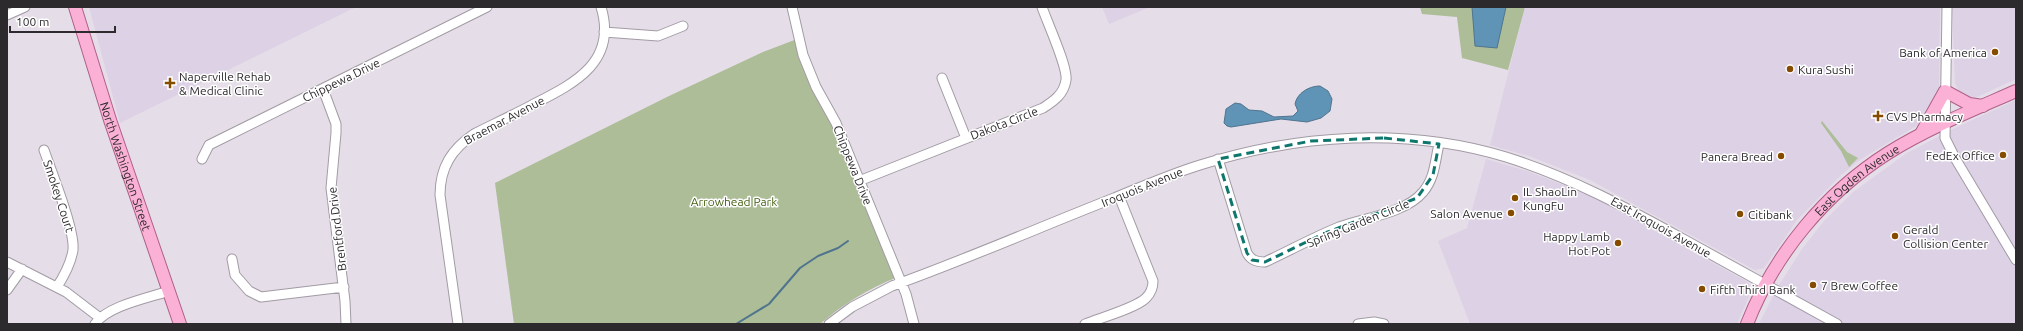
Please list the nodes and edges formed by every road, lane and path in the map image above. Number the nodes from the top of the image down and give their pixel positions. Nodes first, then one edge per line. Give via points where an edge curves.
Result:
1 (25, 7) edge
2 (75, 7) edge
3 (487, 7) edge
4 (601, 7) edge
5 (1042, 7) edge
6 (1947, 7) edge
7 (795, 8) edge
8 (7, 14) edge
9 (683, 26) dead end
10 (604, 32) junction
11 (942, 78) dead end
12 (323, 89) junction
13 (1945, 91) junction
14 (2016, 91) edge
15 (1983, 106) junction
16 (1944, 124) junction
17 (1921, 134) junction
18 (966, 138) junction
19 (1439, 144) junction
20 (44, 150) dead end
21 (1477, 150) joint
22 (202, 159) dead end
23 (1218, 159) junction
24 (859, 181) junction
25 (1119, 196) junction
26 (232, 259) dead end
27 (2016, 260) edge
28 (7, 262) edge
29 (22, 270) junction
30 (901, 283) junction
31 (1766, 285) junction
32 (57, 287) junction
33 (344, 287) junction
34 (7, 290) edge
35 (169, 291) junction
36 (97, 321) edge
37 (1098, 322) edge
38 (180, 324) edge
39 (346, 324) edge
40 (458, 324) edge
41 (829, 324) edge
42 (914, 324) edge
43 (1085, 324) edge
44 (1358, 324) edge
45 (1384, 324) edge
46 (1747, 324) edge
47 (1837, 324) edge

1 - 8 street
2 - 35 main road, North Washington Street via 110,120
3 - 12 street, Chippewa Drive
4 - 10 street, Braemar Avenue
5 - 18 street, Dakota Circle via 1066,73 1062,92 1056,100 1043,108
6 - 13 street
7 - 24 street, Chippewa Drive via 803,55 816,87 836,123
9 - 10 street via 658,36
10 - 40 street, Braemar Avenue via 597,55 580,78 474,134 456,147 445,165 440,195
11 - 18 street
12 - 22 street, Chippewa Drive via 209,145
12 - 33 street, Brentford Drive via 336,124 331,188
13 - 15 main road via 1969,104
13 - 16 street
13 - 17 main road
14 - 15 main road, East Ogden Avenue
15 - 16 main road, East Ogden Avenue
16 - 17 main road, East Ogden Avenue
16 - 27 street via 1949,147
17 - 31 main road, East Ogden Avenue via 1870,166 1826,203 1793,243
18 - 24 street, Dakota Circle
19 - 21 street, Iroquois Avenue
19 - 23 street, Iroquois Avenue via 1384,138 1339,139 1286,144
19 - 23 street, Spring Garden Circle via 1431,180 1417,198 1382,214 1325,233 1264,262 1252,260 1247,253
20 - 32 street, Smokey Court via 70,227 73,244 69,264
21 - 31 street, East Iroquois Avenue via 1541,169 1596,192
23 - 25 street, Iroquois Avenue
24 - 30 street, Chippewa Drive
25 - 30 street, Iroquois Avenue
25 - 37 street via 1153,281 1151,292 1142,300
26 - 33 street via 235,275 249,291 261,297
28 - 29 street
29 - 32 street
29 - 34 street
30 - 41 street, Iroquois Avenue via 875,294
30 - 42 street, Chippewa Drive
31 - 46 main road, East Ogden Avenue
31 - 47 street, East Iroquois Avenue
32 - 36 street via 78,299
33 - 39 street, Brentford Drive
35 - 36 street via 112,310
35 - 38 main road, North Washington Street
37 - 43 street
44 - 45 street

